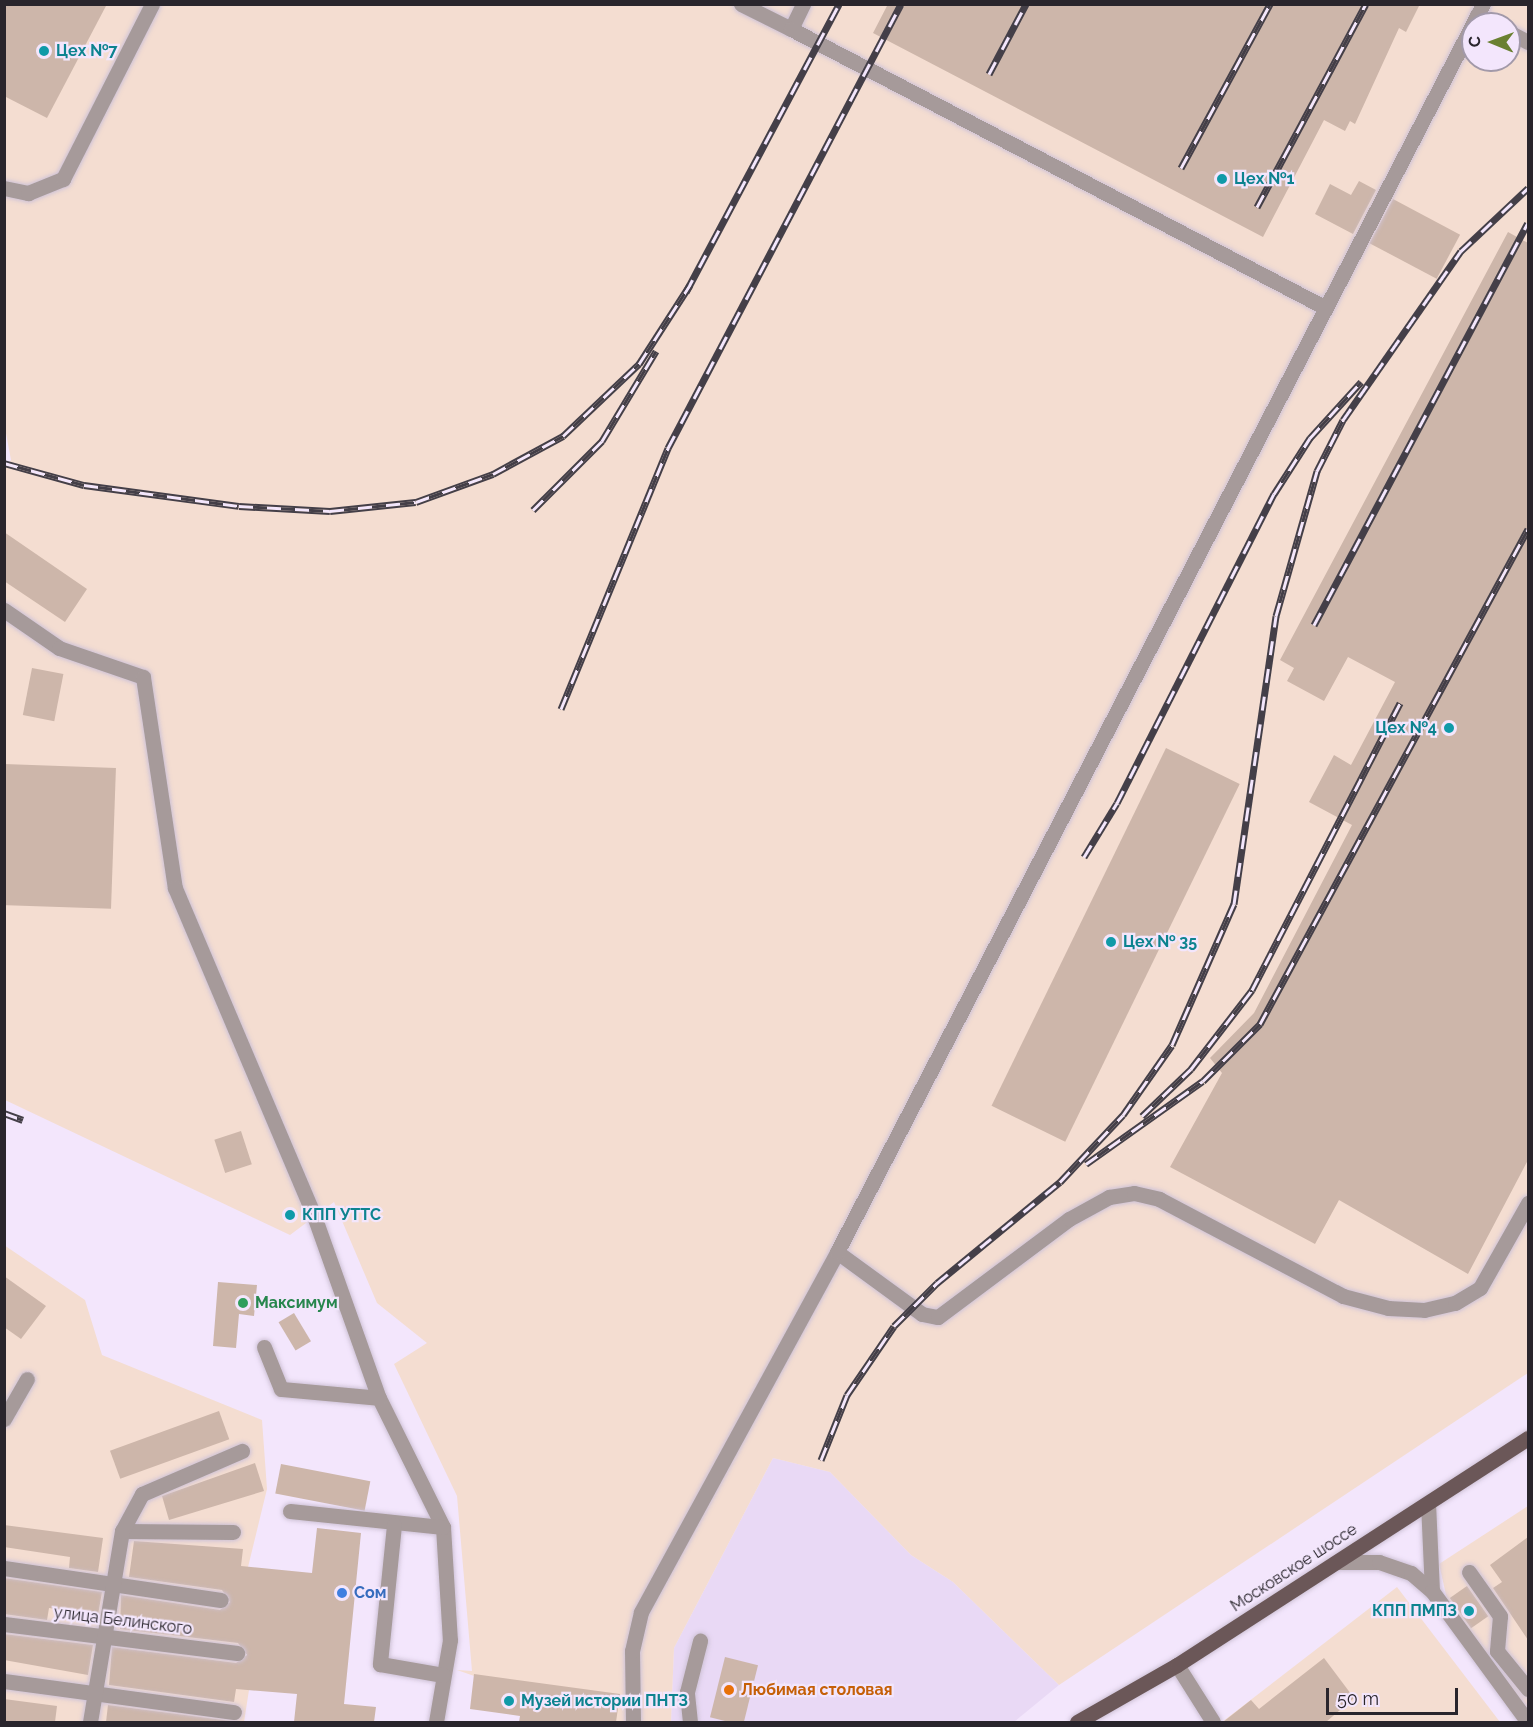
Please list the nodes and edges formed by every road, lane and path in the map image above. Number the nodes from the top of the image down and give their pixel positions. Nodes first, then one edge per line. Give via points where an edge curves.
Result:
1 (152, 4) edge
2 (741, 4) edge
3 (803, 4) edge
4 (1480, 10) edge
5 (791, 29) junction
6 (4, 188) edge
7 (1326, 308) junction
8 (4, 610) edge
9 (1528, 1203) edge
10 (837, 1252) junction
11 (264, 1347) dead end
12 (27, 1379) dead end
13 (379, 1398) junction
14 (4, 1419) edge
15 (1528, 1438) edge
16 (242, 1451) dead end
17 (1428, 1503) junction
18 (290, 1511) dead end
19 (394, 1525) junction
20 (443, 1527) junction
21 (122, 1531) junction
22 (233, 1532) dead end
23 (1337, 1562) junction
24 (4, 1568) edge
25 (1469, 1572) dead end
26 (114, 1583) junction
27 (1432, 1591) junction
28 (221, 1600) dead end
29 (4, 1624) edge
30 (104, 1639) junction
31 (700, 1641) dead end
32 (237, 1653) dead end
33 (1177, 1665) junction
34 (443, 1675) junction
35 (4, 1681) edge
36 (1528, 1689) edge
37 (95, 1694) junction
38 (234, 1712) dead end
39 (90, 1722) edge
40 (436, 1722) edge
41 (633, 1722) edge
42 (690, 1722) edge
43 (1077, 1722) edge
44 (1213, 1722) edge
45 (1528, 1722) edge

1 - 6 street via 63,179 28,193
2 - 5 street
3 - 5 street
4 - 7 street
5 - 7 street
7 - 10 street
8 - 13 street via 58,648 143,677 175,888 313,1213
9 - 10 street via 1480,1288 1455,1303 1424,1310 1388,1308 1343,1296 1159,1198 1134,1193 1083,1210 946,1313 932,1318
10 - 41 street via 641,1612 632,1651
11 - 13 street via 281,1389
12 - 14 street
13 - 20 street
15 - 17 main road, Московское шоссе
16 - 21 street via 142,1494
17 - 23 main road, Московское шоссе
17 - 27 street
18 - 19 street
19 - 20 street
19 - 34 street via 380,1664
20 - 34 street via 450,1640
21 - 22 street
21 - 26 street
23 - 27 street via 1379,1562 1411,1573
23 - 33 main road, Московское шоссе
24 - 26 street
25 - 36 street via 1500,1616 1497,1651
26 - 28 street
26 - 30 street
27 - 45 street
29 - 30 street, улица Белинского
30 - 32 street, улица Белинского
30 - 37 street
31 - 42 street via 687,1692
33 - 43 main road, Московское шоссе
33 - 44 street
34 - 40 street
35 - 37 street
37 - 38 street
37 - 39 street

